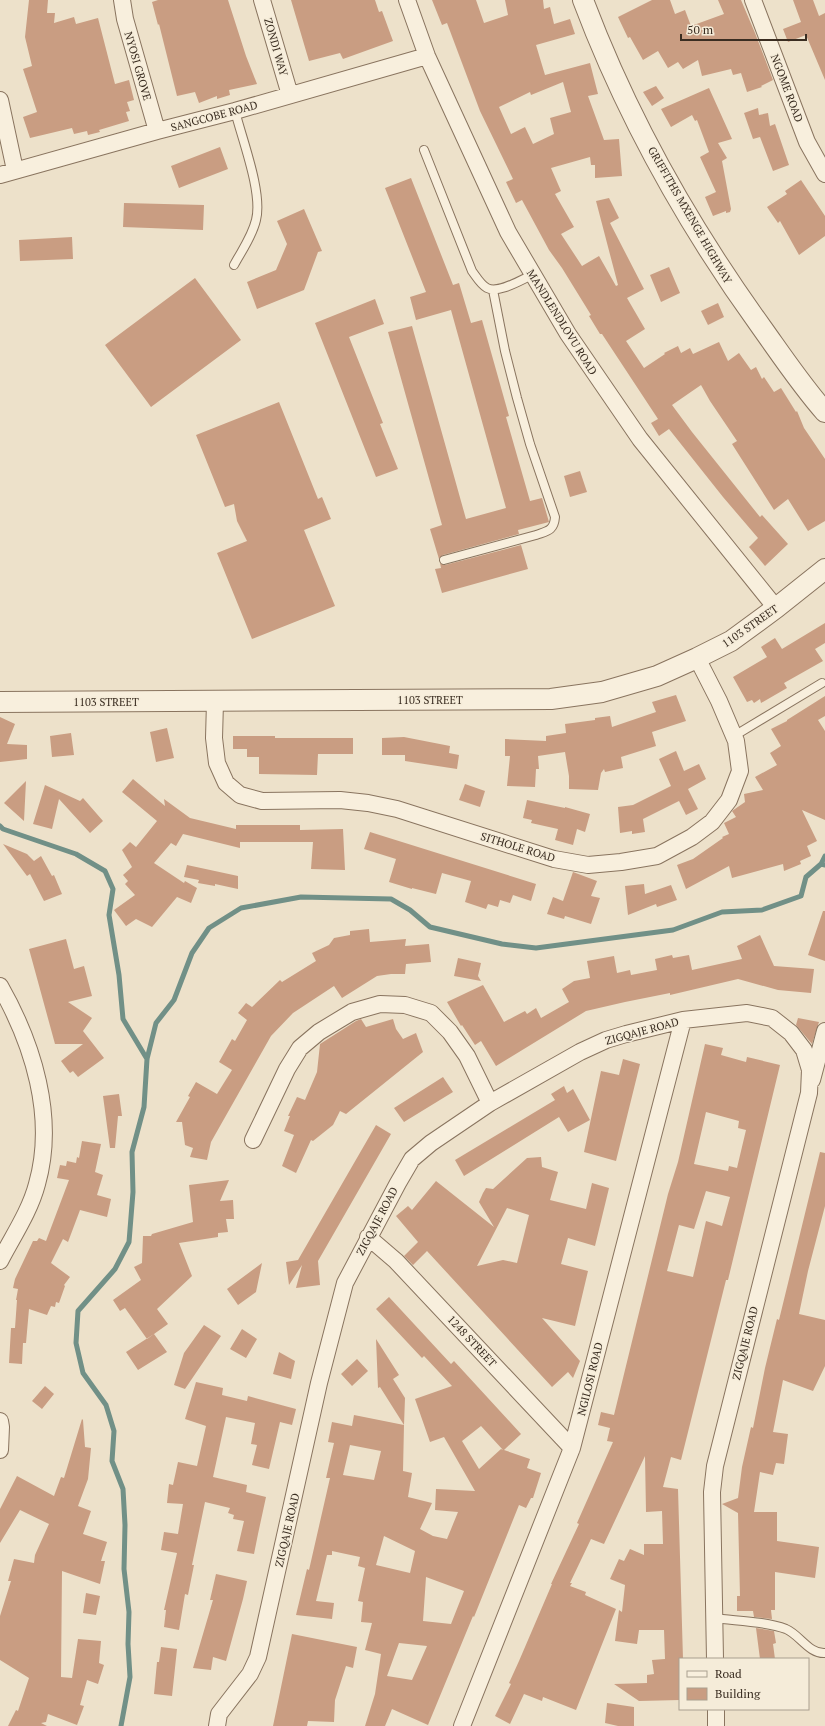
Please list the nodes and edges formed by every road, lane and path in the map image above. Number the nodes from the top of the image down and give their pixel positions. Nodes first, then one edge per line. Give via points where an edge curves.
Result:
1 (122, 0) edge
2 (262, 0) edge
3 (407, 0) edge
4 (583, 0) edge
5 (753, 0) edge
6 (427, 56) junction
7 (290, 95) junction
8 (0, 100) edge
9 (234, 111) junction
10 (157, 131) junction
11 (424, 150) dead end
12 (15, 170) junction
13 (825, 174) edge
14 (0, 175) edge
15 (234, 265) dead end
16 (532, 275) junction
17 (493, 290) junction
18 (825, 412) edge
19 (444, 560) dead end
20 (825, 569) edge
21 (776, 608) junction
22 (697, 658) junction
23 (822, 683) dead end
24 (0, 702) edge
25 (215, 702) junction
26 (734, 736) junction
27 (0, 986) edge
28 (683, 1020) junction
29 (825, 1031) edge
30 (809, 1093) junction
31 (490, 1103) junction
32 (252, 1140) dead end
33 (368, 1237) junction
34 (0, 1261) edge
35 (0, 1421) edge
36 (572, 1448) junction
37 (0, 1450) edge
38 (714, 1618) junction
39 (825, 1653) edge
40 (715, 1658) edge
41 (716, 1710) edge
42 (217, 1726) edge
43 (462, 1726) edge
44 (716, 1726) edge

1 - 10 street, NYOSI GROVE via 125,19
2 - 7 street, ZONDI WAY
3 - 6 street, MANDLENDLOVU ROAD
4 - 18 street, GRIFFITHS MXENGE HIGHWAY via 638,126 686,213 731,285
5 - 13 street, NGOME ROAD via 807,142
6 - 7 street, SANGCOBE ROAD
6 - 16 street, MANDLENDLOVU ROAD via 508,232
7 - 9 street, SANGCOBE ROAD
8 - 12 street
9 - 10 street, SANGCOBE ROAD
9 - 15 lane via 257,198 256,219 250,238
10 - 12 street, SANGCOBE ROAD
11 - 17 lane via 472,271 486,287
12 - 14 street, SANGCOBE ROAD
16 - 17 lane via 512,285
16 - 21 street, MANDLENDLOVU ROAD via 568,334 640,440
17 - 19 lane via 510,372 530,444 555,518 554,525 550,530 536,535
20 - 21 street, 1103 STREET
21 - 22 street, 1103 STREET via 730,641
22 - 25 street, 1103 STREET via 658,676 602,692 551,699
22 - 26 street, SITHOLE ROAD
23 - 26 lane
24 - 25 street, 1103 STREET
25 - 26 street, SITHOLE ROAD via 216,762 226,783 240,795 262,801 368,802 554,859 588,865 657,856 692,837 712,822 729,800 740,771
27 - 34 street via 26,1042 41,1090 45,1123 43,1156 37,1184 28,1209
28 - 30 street, ZIGQAJE ROAD via 747,1013 772,1018 791,1033 804,1050 810,1070
28 - 31 street, ZIGQAJE ROAD via 606,1040
28 - 36 street, NGILOSI ROAD
29 - 30 street
30 - 38 street, ZIGQAJE ROAD via 715,1466 712,1492
31 - 32 street via 467,1056 450,1032 431,1013 405,1005 380,1004 352,1012 319,1032 300,1048
31 - 33 street, ZIGQAJE ROAD via 412,1159
33 - 36 street, 1248 STREET via 396,1261
33 - 42 street, ZIGQAJE ROAD via 345,1282 335,1319 258,1657 250,1674 219,1714
35 - 37 street
36 - 43 street, NGILOSI ROAD
38 - 39 lane via 777,1626 788,1630 815,1652
38 - 40 street, ZIGQAJE ROAD
41 - 44 street

